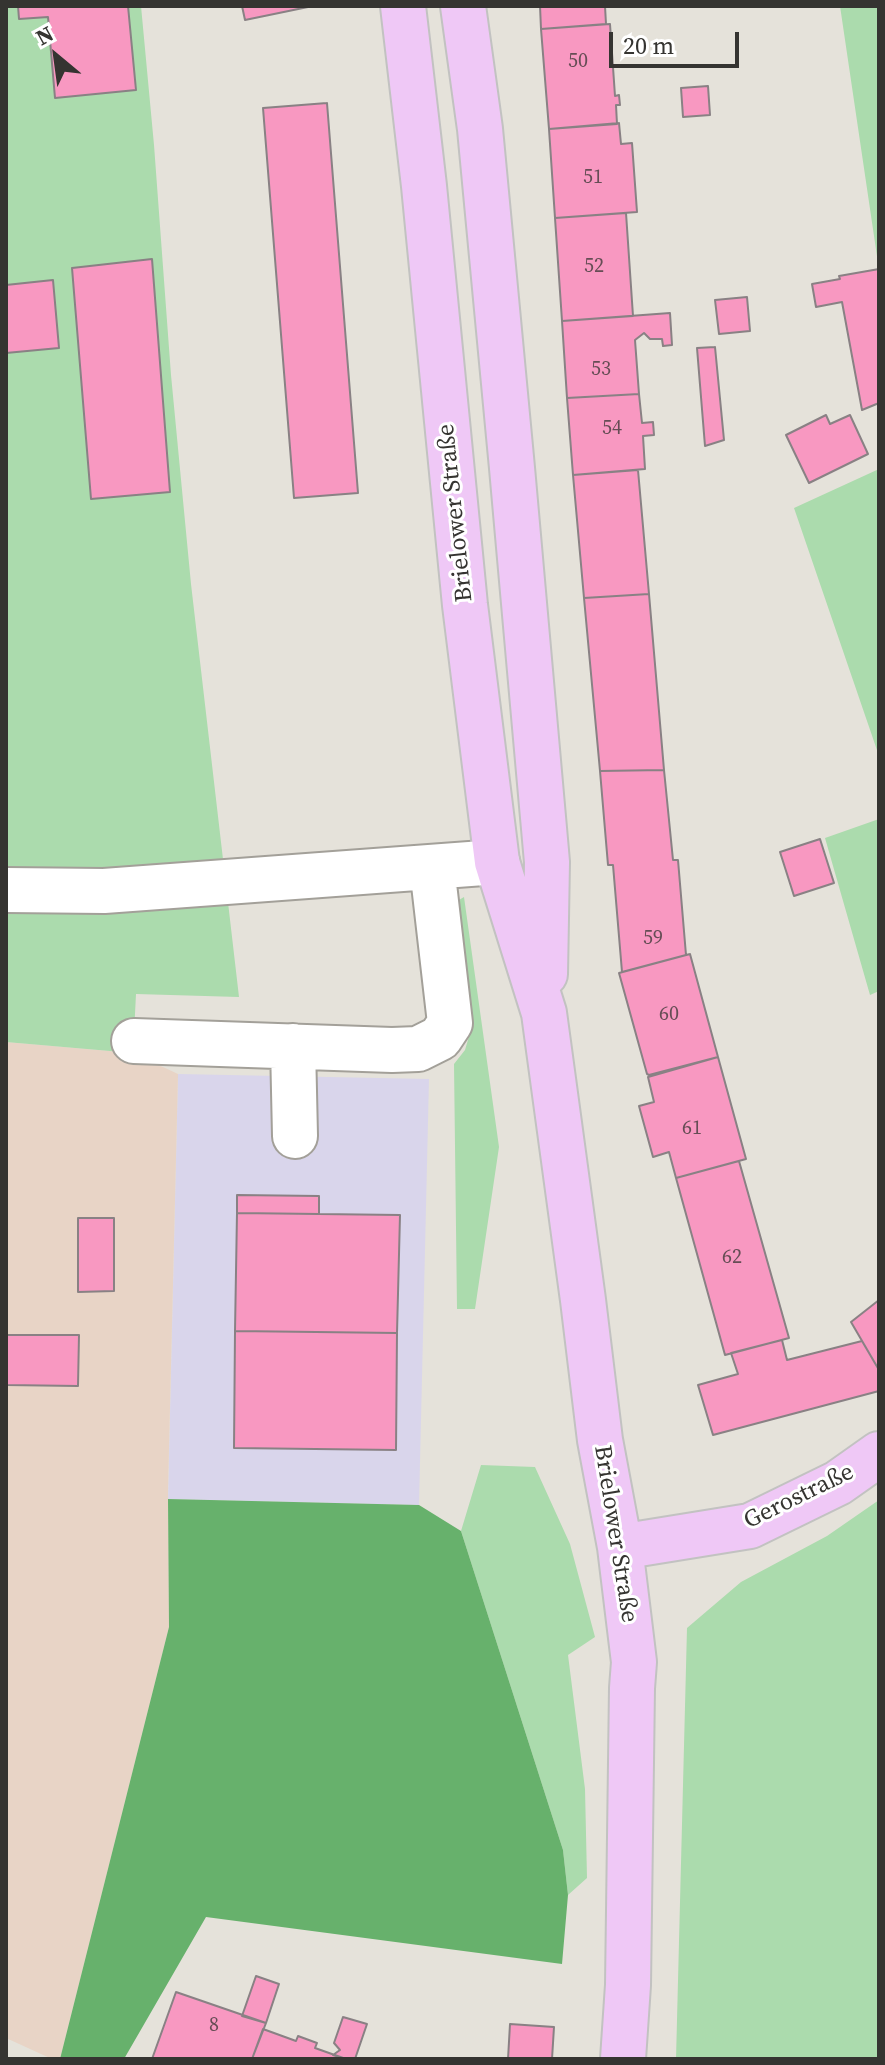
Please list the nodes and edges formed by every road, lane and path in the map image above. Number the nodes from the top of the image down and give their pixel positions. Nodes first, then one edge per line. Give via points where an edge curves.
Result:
1 (403, 6) edge
2 (463, 6) edge
3 (497, 862) junction
4 (432, 867) junction
5 (6, 890) edge
6 (544, 1013) junction
7 (134, 1041) dead end
8 (293, 1046) junction
9 (295, 1136) dead end
10 (879, 1454) edge
11 (620, 1547) junction
12 (623, 2059) edge

1 - 3 main road, Brielower Straße
2 - 6 main road, Brielower Straße via 480,129 547,862
3 - 4 lane
3 - 6 main road, Brielower Straße
4 - 5 lane via 104,891
4 - 8 lane via 450,1023 440,1038 418,1049
6 - 11 main road, Brielower Straße via 600,1440
7 - 8 lane
8 - 9 lane
10 - 11 main road, Gerostraße via 838,1483 750,1526
11 - 12 main road, Brielower Straße via 634,1662

